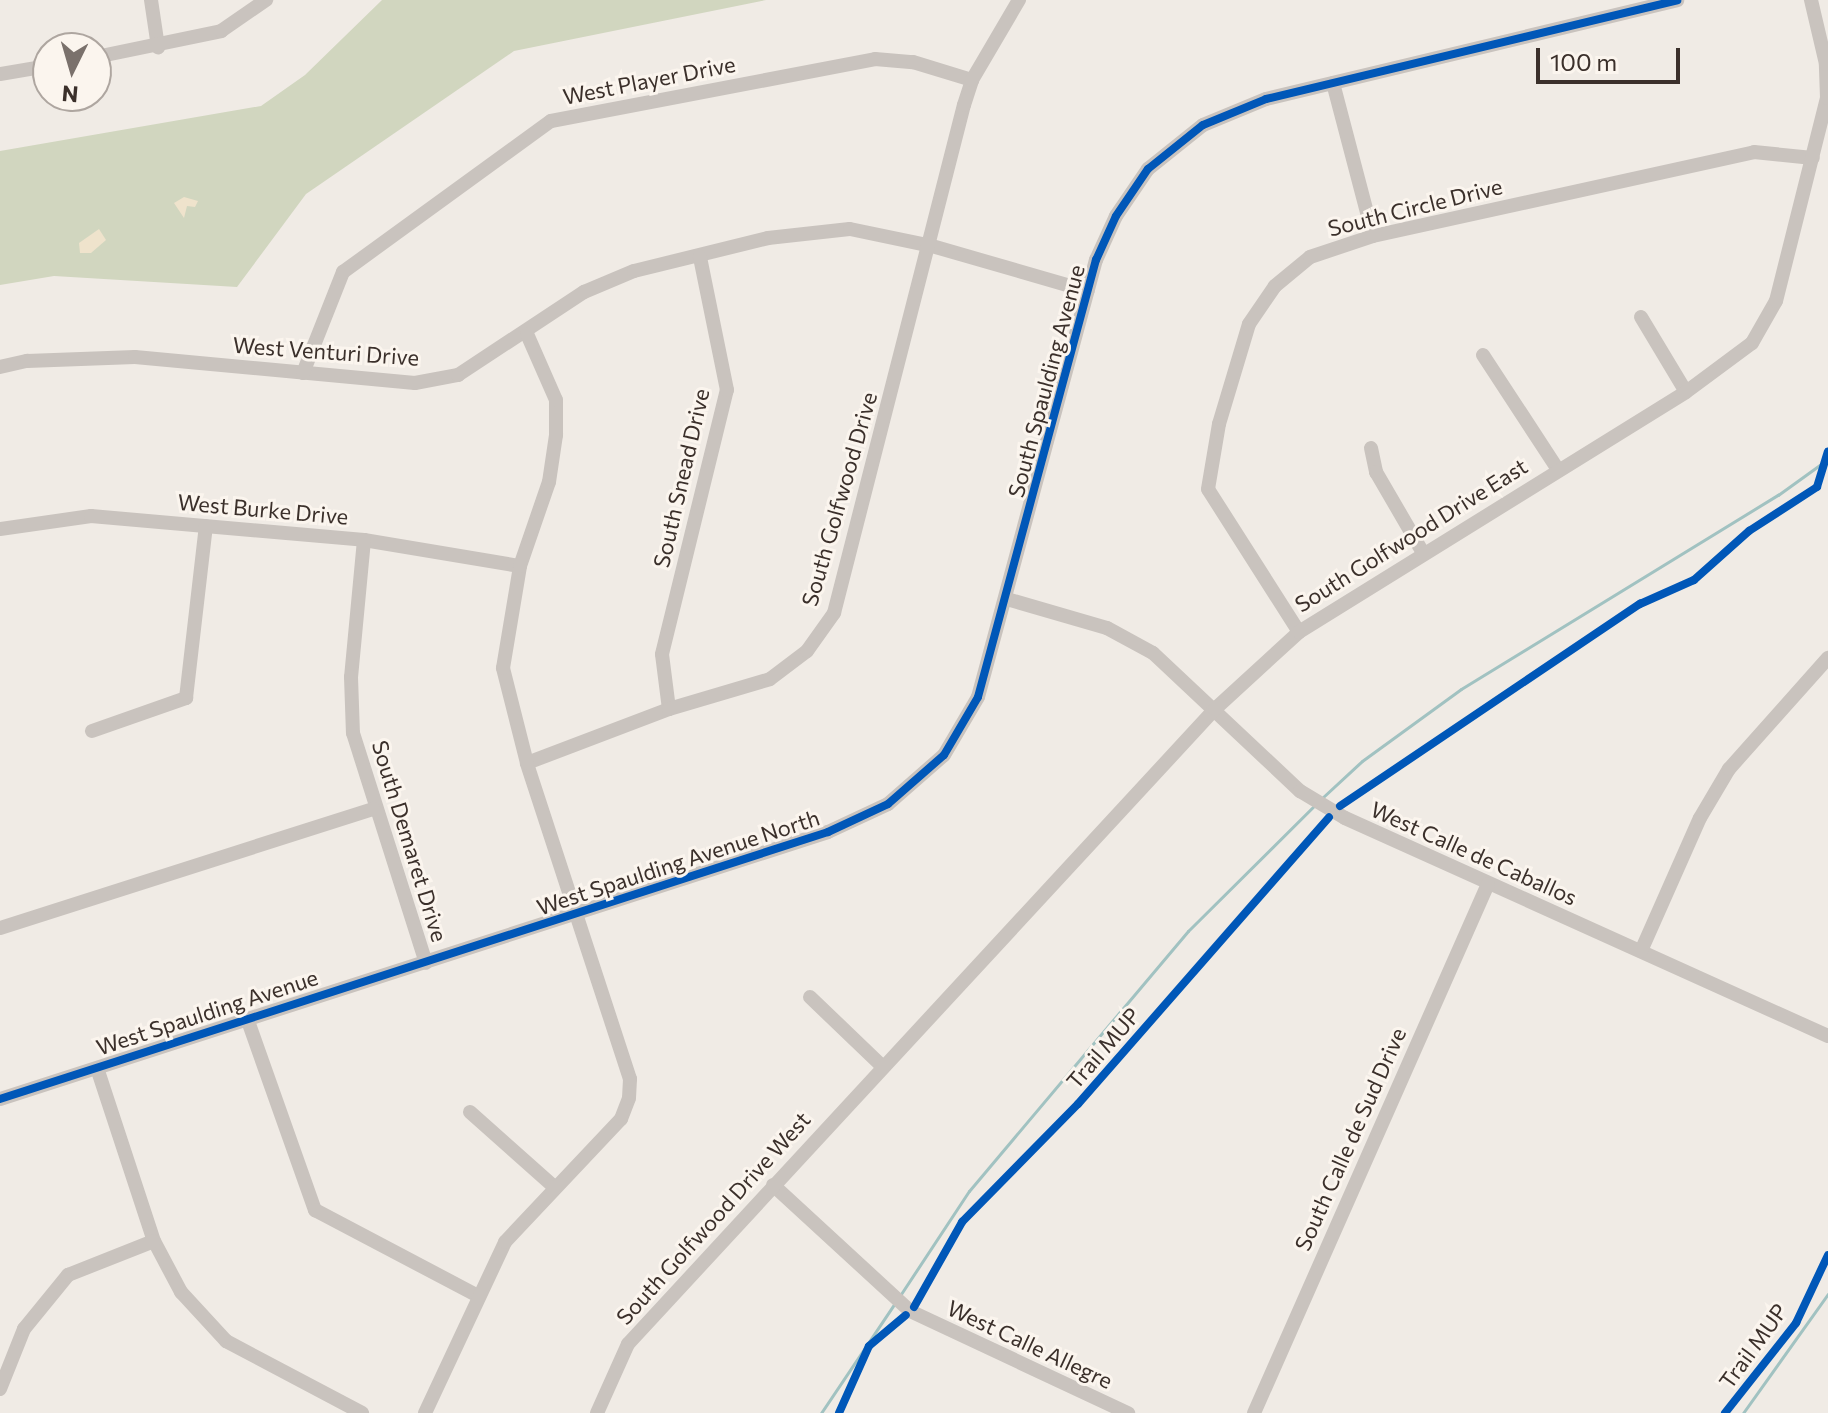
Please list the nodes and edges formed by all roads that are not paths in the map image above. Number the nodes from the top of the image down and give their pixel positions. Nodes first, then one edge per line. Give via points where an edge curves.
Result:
1 (151, 0) edge
2 (266, 0) edge
3 (1019, 0) edge
4 (1677, 0) edge
5 (1811, 0) edge
6 (158, 47) junction
7 (112, 54) edge
8 (32, 69) edge
9 (0, 74) edge
10 (972, 80) junction
11 (1333, 83) junction
12 (1813, 158) junction
13 (1373, 236) junction
14 (932, 246) junction
15 (700, 257) junction
16 (1088, 291) junction
17 (1641, 317) dead end
18 (527, 334) junction
19 (1483, 355) dead end
20 (0, 367) edge
21 (303, 373) junction
22 (1686, 392) junction
23 (1371, 448) dead end
24 (1557, 468) junction
25 (206, 526) junction
26 (0, 529) edge
27 (364, 540) junction
28 (1422, 551) junction
29 (520, 566) junction
30 (1007, 599) junction
31 (1299, 632) junction
32 (1828, 658) edge
33 (669, 709) junction
34 (1215, 709) junction
35 (92, 731) dead end
36 (527, 763) junction
37 (929, 771) joint
38 (374, 809) junction
39 (1488, 884) junction
40 (576, 914) junction
41 (0, 928) edge
42 (1641, 951) junction
43 (426, 963) junction
44 (810, 997) dead end
45 (248, 1021) junction
46 (1828, 1036) edge
47 (882, 1066) junction
48 (98, 1071) junction
49 (0, 1099) edge
50 (470, 1112) dead end
51 (773, 1185) junction
52 (553, 1186) junction
53 (154, 1241) junction
54 (476, 1295) junction
55 (0, 1389) edge
56 (362, 1413) edge
57 (425, 1413) edge
58 (597, 1413) edge
59 (1128, 1413) edge
60 (1254, 1413) edge

1 - 6 street
2 - 6 street via 221,31
3 - 10 street, South Golfwood Drive
4 - 11 street, South Spaulding Avenue
5 - 12 street, South Golfwood Drive East via 1827,75
6 - 7 street
8 - 9 street
10 - 14 street, South Golfwood Drive
10 - 21 street, West Player Drive via 913,62 875,59 551,121 343,272
11 - 13 street
11 - 16 street, South Spaulding Avenue via 1266,99 1203,125 1148,169 1116,216
12 - 13 street, South Circle Drive via 1754,152
12 - 22 street, South Golfwood Drive East via 1776,301 1752,343
13 - 31 street, South Circle Drive via 1310,257 1275,286 1249,324 1219,424 1208,489
14 - 15 street, West Venturi Drive via 850,229 768,238
14 - 16 street, West Venturi Drive
14 - 33 street, South Golfwood Drive via 834,613 807,651 770,679
15 - 18 street, West Venturi Drive via 634,271 584,292
15 - 33 street, South Snead Drive via 727,390 662,654
16 - 30 street, South Spaulding Avenue
17 - 22 street
18 - 21 street, West Venturi Drive via 458,375 429,380
18 - 29 street via 556,400 556,435 549,482
19 - 24 street
20 - 21 street, West Venturi Drive via 135,357
22 - 24 street, South Golfwood Drive East
23 - 28 street via 1376,472
24 - 28 street, South Golfwood Drive East
25 - 26 street, West Burke Drive via 91,516
25 - 27 street, West Burke Drive
25 - 35 street via 186,698
27 - 29 street, West Burke Drive
27 - 38 street, South Demaret Drive via 351,677 353,733
28 - 31 street, South Golfwood Drive East
29 - 36 street via 503,668
30 - 34 street, West Calle de Caballos via 1118,634 1153,653
30 - 37 street, South Spaulding Avenue via 978,697 957,736
31 - 34 street, South Golfwood Drive East
32 - 42 street via 1729,769 1700,818
33 - 36 street, South Golfwood Drive
34 - 39 street, West Calle de Caballos via 1300,791 1345,818
34 - 47 street, South Golfwood Drive East
36 - 40 street
37 - 40 street, West Spaulding Avenue North via 888,804 844,826
38 - 41 street
38 - 43 street, South Demaret Drive
39 - 42 street, West Calle de Caballos
39 - 60 street, South Calle de Sud Drive
40 - 43 street, West Spaulding Avenue North
40 - 52 street via 630,1079 629,1098 621,1119
42 - 46 street, West Calle de Caballos
43 - 45 street, West Spaulding Avenue
44 - 47 street
45 - 48 street, West Spaulding Avenue
45 - 54 street via 315,1210
47 - 51 street, South Golfwood Drive West
48 - 49 street, West Spaulding Avenue
48 - 53 street
50 - 52 street
51 - 58 street, South Golfwood Drive West via 628,1344
51 - 59 street, West Calle Allegre via 910,1311
52 - 54 street via 505,1242
53 - 55 street via 68,1275 24,1329
53 - 56 street via 181,1292 226,1341
54 - 57 street

